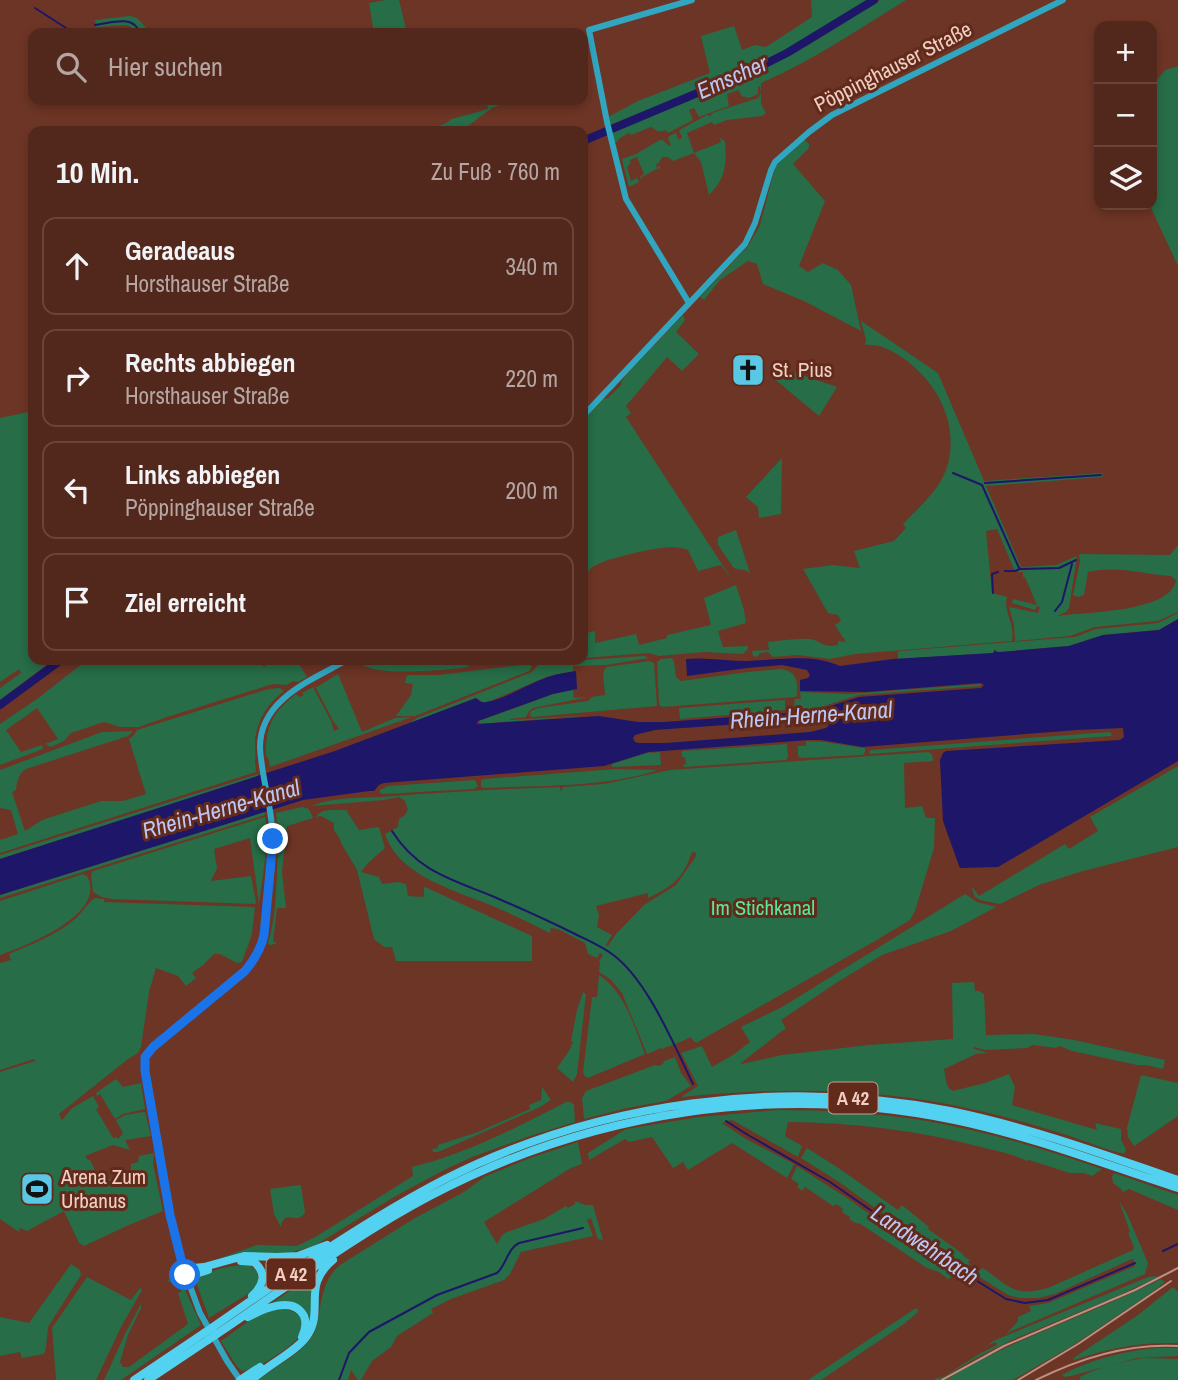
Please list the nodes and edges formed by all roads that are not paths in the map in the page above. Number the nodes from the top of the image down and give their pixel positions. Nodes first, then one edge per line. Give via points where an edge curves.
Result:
1 (692, 0) edge
2 (1063, 0) edge
3 (690, 303) junction
4 (588, 411) edge
5 (338, 665) edge
6 (581, 1130) junction
7 (1178, 1180) edge
8 (1178, 1188) edge
9 (361, 1232) junction
10 (184, 1272) junction
11 (218, 1328) junction
12 (206, 1336) junction
13 (134, 1380) edge
14 (148, 1380) edge
15 (240, 1380) edge
16 (251, 1380) edge

1 - 3 main road via 589,30 626,199
2 - 3 main road, Pöppinghauser Straße via 820,123 776,160 746,244
3 - 4 main road, Pöppinghauser Straße
5 - 10 main road via 275,707 262,732 260,747 273,839 262,945 245,971 145,1057 170,1215
6 - 7 highway, A 42 via 638,1112 714,1100 843,1098 980,1118
6 - 8 highway, A 42 via 761,1104 888,1109 957,1120 1032,1140
6 - 9 highway, A 42 via 529,1143 462,1171
9 - 10 highway via 351,1230 298,1256 244,1256
9 - 11 highway, A 42
9 - 16 highway via 360,1242 321,1272 307,1337
10 - 11 highway via 194,1275 243,1260 260,1269 260,1287 224,1315
10 - 15 main road via 212,1336
11 - 12 highway, A 42, bridge
11 - 15 highway via 228,1331 251,1315 283,1305 295,1307 305,1320 299,1341
12 - 13 highway, A 42
12 - 14 highway, A 42

